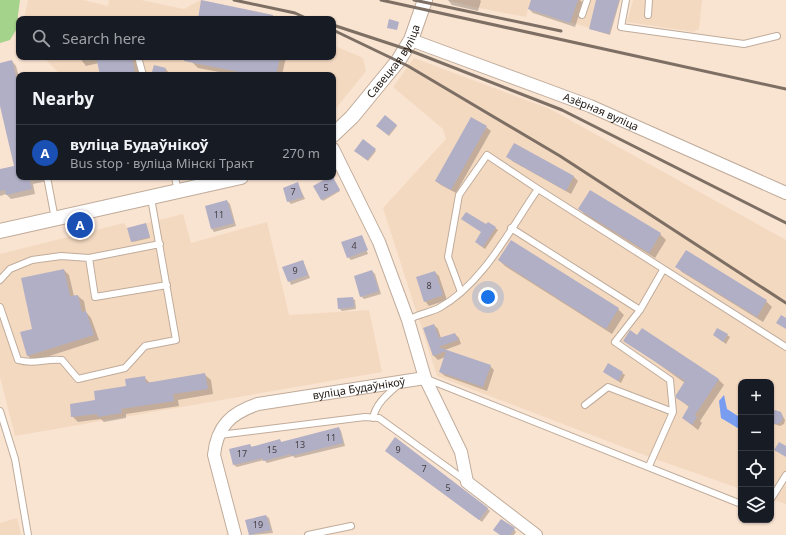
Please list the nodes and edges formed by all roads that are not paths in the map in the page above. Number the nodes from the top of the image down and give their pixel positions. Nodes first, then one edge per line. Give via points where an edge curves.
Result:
1 (425, 0) edge
2 (587, 0) edge
3 (626, 0) edge
4 (649, 0) edge
5 (582, 15) dead end
6 (648, 15) dead end
7 (777, 36) dead end
8 (411, 40) junction
9 (139, 60) edge
10 (142, 72) edge
11 (336, 132) edge
12 (336, 155) edge
13 (48, 180) edge
14 (176, 180) edge
15 (228, 180) edge
16 (538, 189) junction
17 (178, 192) junction
18 (786, 193) edge
19 (151, 198) junction
20 (55, 219) junction
21 (511, 228) junction
22 (0, 231) edge
23 (160, 244) junction
24 (89, 258) junction
25 (664, 270) junction
26 (0, 280) edge
27 (167, 285) junction
28 (461, 292) junction
29 (0, 307) edge
30 (640, 310) junction
31 (408, 320) junction
32 (786, 347) edge
33 (425, 378) junction
34 (401, 382) junction
35 (585, 405) dead end
36 (0, 411) edge
37 (674, 412) junction
38 (373, 418) junction
39 (219, 435) junction
40 (649, 466) junction
41 (786, 474) edge
42 (467, 482) junction
43 (774, 494) edge
44 (738, 503) edge
45 (351, 526) dead end
46 (28, 535) edge
47 (235, 535) edge
48 (308, 535) edge
49 (536, 535) edge

1 - 8 street, Савецкая вуліца
2 - 5 lane
3 - 7 lane via 621,27 744,44
4 - 6 lane
8 - 11 street, Савецкая вуліца via 398,61 352,117
8 - 18 street, Азёрная вуліца via 590,106
9 - 10 lane
12 - 31 street via 379,242
13 - 20 lane
14 - 17 lane
15 - 17 street
16 - 21 lane
16 - 25 lane
16 - 28 lane via 487,155 459,195 448,257
17 - 19 street
19 - 20 street
19 - 23 lane
20 - 22 street
21 - 28 lane via 485,267
21 - 30 lane
23 - 24 lane
23 - 27 lane
24 - 26 lane via 61,256 32,260 10,269
24 - 27 lane via 95,297
25 - 30 lane
25 - 32 lane
27 - 29 lane via 176,340 145,346 125,368 78,379 62,360 29,363 18,360
28 - 31 lane via 438,308 417,314
30 - 37 lane via 615,342 670,380
31 - 33 street
33 - 34 street, вуліца Будаўнікоў
33 - 40 lane
33 - 42 street via 461,452
34 - 38 lane via 380,401 374,410
34 - 39 street, вуліца Будаўнікоў via 258,404 233,415
35 - 37 lane via 608,387
36 - 46 lane via 15,459
37 - 40 lane
38 - 39 lane
38 - 42 lane via 379,418
39 - 47 street, вуліца Будаўнікоў via 215,442 214,455
40 - 44 lane
41 - 43 lane
42 - 49 street
45 - 48 lane

